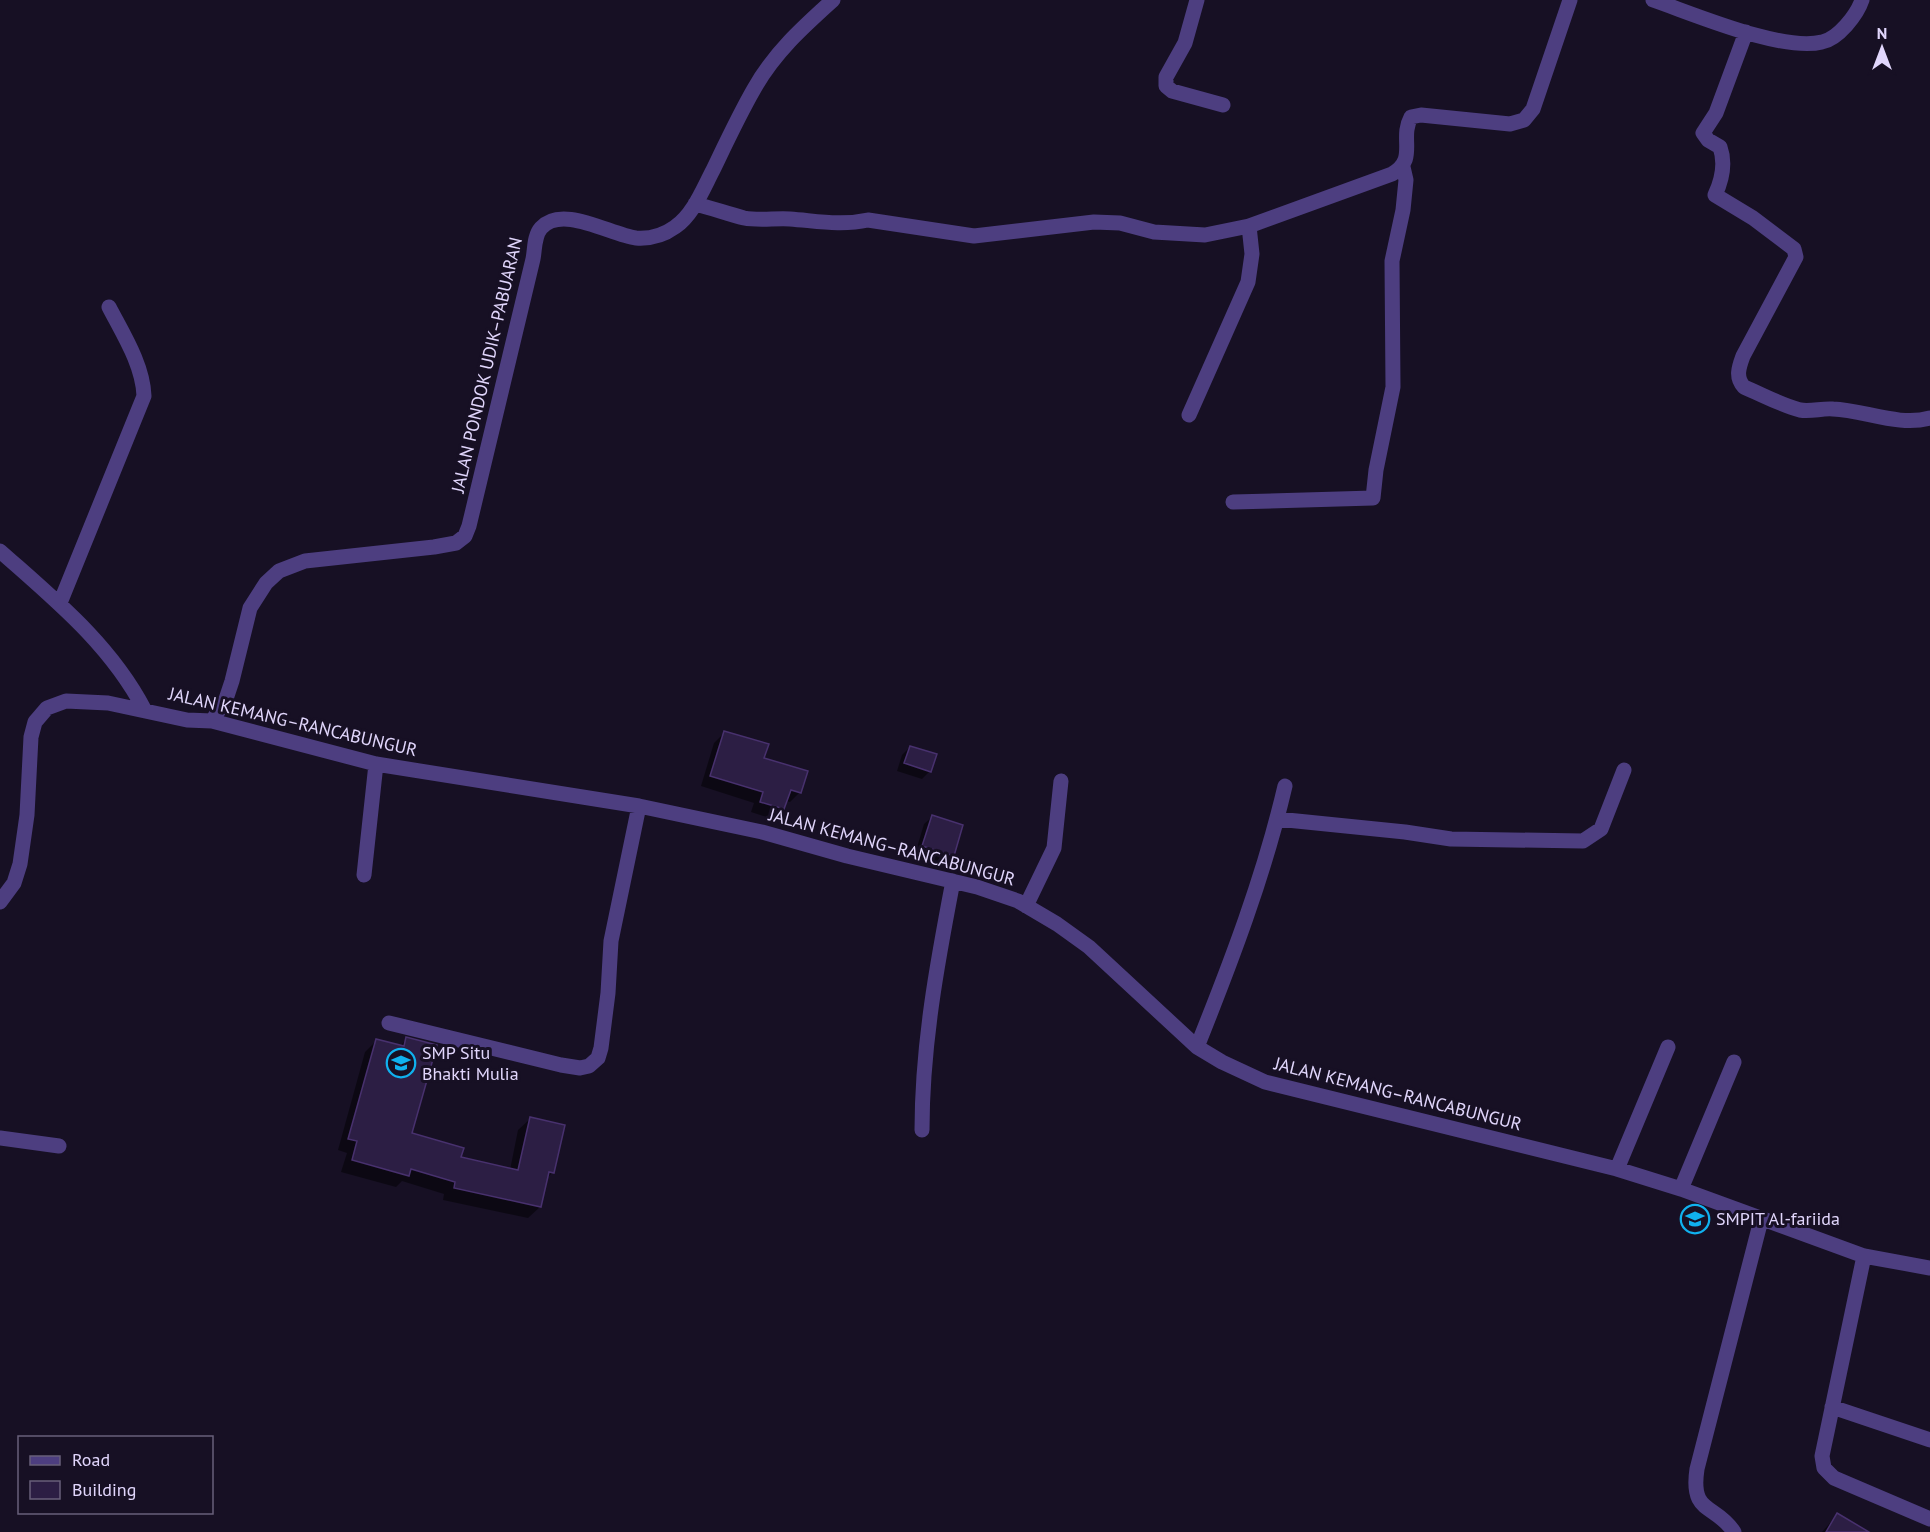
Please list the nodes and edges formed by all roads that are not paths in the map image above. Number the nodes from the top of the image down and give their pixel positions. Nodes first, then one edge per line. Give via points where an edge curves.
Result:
1 (833, 0) edge
2 (1197, 0) edge
3 (1570, 0) edge
4 (1653, 0) edge
5 (1862, 0) edge
6 (1746, 32) junction
7 (1223, 105) dead end
8 (1403, 167) junction
9 (695, 204) junction
10 (1249, 226) junction
11 (109, 308) dead end
12 (1189, 415) dead end
13 (1930, 418) edge
14 (1233, 502) dead end
15 (0, 551) edge
16 (60, 603) junction
17 (144, 709) junction
18 (212, 721) junction
19 (376, 764) junction
20 (1624, 770) dead end
21 (1061, 781) dead end
22 (1285, 786) dead end
23 (639, 806) junction
24 (1277, 819) junction
25 (364, 875) dead end
26 (953, 881) junction
27 (0, 902) edge
28 (1026, 906) junction
29 (389, 1023) dead end
30 (1197, 1047) junction
31 (1668, 1047) dead end
32 (1734, 1062) dead end
33 (922, 1130) dead end
34 (0, 1138) edge
35 (59, 1146) dead end
36 (1617, 1169) junction
37 (1681, 1189) junction
38 (1761, 1220) junction
39 (1864, 1256) junction
40 (1930, 1268) edge
41 (1833, 1407) junction
42 (1930, 1440) edge
43 (1930, 1519) edge
44 (1734, 1532) edge

1 - 9 street, JALAN PONDOK UDIK–PABUARAN via 787,42 768,66
2 - 7 street via 1185,43 1166,77 1166,86
3 - 8 street via 1533,109 1524,120 1510,124 1411,117 1406,126 1407,158
4 - 6 street
5 - 6 street via 1840,33 1824,42 1798,44
6 - 13 street via 1716,113 1703,133 1720,147 1723,155 1723,176 1715,195 1754,218 1794,249 1796,258 1743,356 1738,371 1740,382 1804,411 1833,409 1898,419
8 - 10 street
8 - 14 street via 1403,210 1392,261 1393,387 1373,498
9 - 10 street via 744,218 852,224 868,220 974,236 1094,222 1205,235
9 - 18 street, JALAN PONDOK UDIK–PABUARAN via 676,226 655,237 636,238 560,218 540,229 465,536 456,543 434,548 305,561 279,571 250,608 226,699
10 - 12 street via 1252,254 1248,282
11 - 16 street via 133,354 144,396
15 - 16 street
16 - 17 street via 101,646
17 - 18 street, JALAN KEMANG–RANCABUNGUR via 187,720
17 - 27 street, JALAN KEMANG–RANCABUNGUR via 66,701 46,708 35,722 20,864 14,882
18 - 19 street, JALAN KEMANG–RANCABUNGUR
19 - 23 street, JALAN KEMANG–RANCABUNGUR
19 - 25 street
20 - 24 street via 1601,829 1583,841 1451,839
21 - 28 street via 1054,848
22 - 24 street
23 - 26 street, JALAN KEMANG–RANCABUNGUR via 762,832
23 - 29 street via 611,941 601,1048 589,1066 561,1065
24 - 30 street via 1233,957
26 - 28 street, JALAN KEMANG–RANCABUNGUR
26 - 33 street via 926,1042
28 - 30 street, JALAN KEMANG–RANCABUNGUR via 1089,946
30 - 36 street, JALAN KEMANG–RANCABUNGUR via 1265,1082
31 - 36 street
32 - 37 street
34 - 35 street
36 - 37 street, JALAN KEMANG–RANCABUNGUR
37 - 38 street, JALAN KEMANG–RANCABUNGUR
38 - 39 street, JALAN KEMANG–RANCABUNGUR
38 - 44 street via 1695,1487 1699,1501
39 - 40 street, JALAN KEMANG–RANCABUNGUR
39 - 41 street
41 - 42 street
41 - 43 street via 1822,1456 1824,1468 1834,1478

